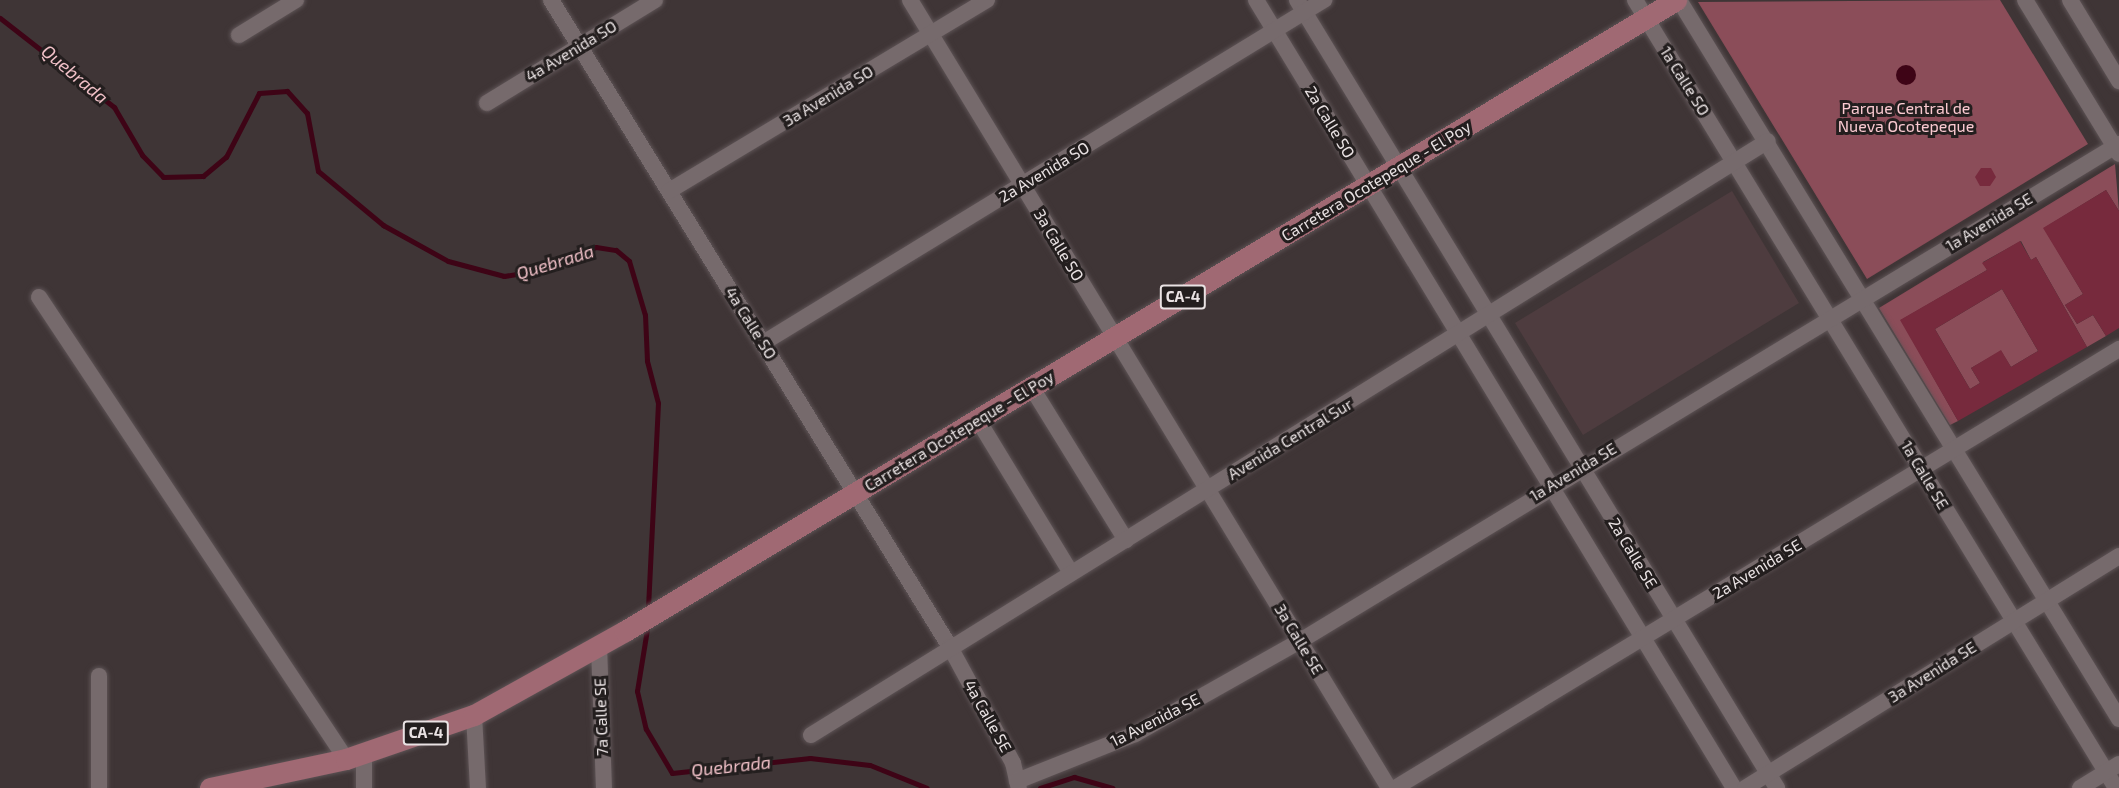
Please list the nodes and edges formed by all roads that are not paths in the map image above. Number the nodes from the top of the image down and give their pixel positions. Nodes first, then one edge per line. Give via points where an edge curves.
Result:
1 (296, 0) edge
2 (551, 0) edge
3 (655, 0) edge
4 (910, 0) edge
5 (987, 0) edge
6 (1256, 0) edge
7 (1324, 0) edge
8 (1677, 0) edge
9 (2025, 0) edge
10 (2070, 0) edge
11 (1301, 6) edge
12 (1641, 9) edge
13 (1275, 30) junction
14 (931, 34) junction
15 (239, 35) dead end
16 (580, 46) junction
17 (2119, 81) edge
18 (487, 103) dead end
19 (1768, 141) junction
20 (2118, 148) edge
21 (1735, 162) junction
22 (1398, 167) junction
23 (1022, 184) junction
24 (1368, 185) junction
25 (669, 192) junction
26 (39, 297) dead end
27 (1862, 299) junction
28 (1490, 317) junction
29 (1829, 318) junction
30 (1460, 336) junction
31 (1116, 337) junction
32 (764, 343) junction
33 (2119, 349) edge
34 (1032, 388) junction
35 (978, 420) junction
36 (1954, 449) junction
37 (1581, 467) junction
38 (1921, 469) junction
39 (1550, 485) junction
40 (1208, 490) junction
41 (856, 493) junction
42 (1126, 540) junction
43 (2119, 556) edge
44 (1071, 573) junction
45 (2047, 600) junction
46 (1674, 619) junction
47 (2013, 621) junction
48 (1643, 638) junction
49 (1300, 641) junction
50 (599, 646) junction
51 (950, 647) junction
52 (99, 676) dead end
53 (474, 715) junction
54 (2119, 719) edge
55 (811, 735) dead end
56 (355, 756) junction
57 (2113, 768) edge
58 (1772, 781) edge
59 (1018, 784) edge
60 (99, 788) edge
61 (210, 788) edge
62 (364, 788) edge
63 (478, 788) edge
64 (604, 788) edge
65 (1389, 788) edge
66 (1395, 788) edge
67 (1734, 788) edge
68 (1745, 788) edge
69 (2080, 788) edge
70 (2116, 788) edge

1 - 15 street
2 - 16 street, 4a Calle SO
3 - 16 street, 4a Avenida SO
4 - 14 street, 3a Calle SO
5 - 14 street, 3a Avenida SO
6 - 13 street, 2a Calle SO
7 - 11 street, 2a Avenida SO
8 - 12 main road, Carretera Ocotepeque - El Poy / CA-4
8 - 19 street
9 - 20 street
10 - 17 street
11 - 13 street, 2a Avenida SO
11 - 22 street
12 - 21 street, 1a Calle SO
12 - 22 main road, Carretera Ocotepeque - El Poy / CA-4
13 - 23 street, 2a Avenida SO
13 - 24 street, 2a Calle SO
14 - 23 street, 3a Calle SO
14 - 25 street, 3a Avenida SO
16 - 18 street, 4a Avenida SO
16 - 25 street, 4a Calle SO
19 - 21 street, Avenida Central Sur
19 - 27 street
20 - 27 street, 1a Avenida SE
21 - 28 street, Avenida Central Sur
21 - 29 street, 1a Calle SE
22 - 24 main road, Carretera Ocotepeque - El Poy / CA-4
22 - 28 street
23 - 31 street, 3a Calle SO
23 - 32 street, 2a Avenida SO
24 - 30 street, 2a Calle SO
24 - 31 main road, Carretera Ocotepeque - El Poy / CA-4
25 - 32 street, 4a Calle SO
26 - 56 street
27 - 29 street, 1a Avenida SE
27 - 36 street
28 - 30 street, Avenida Central Sur
28 - 37 street, 2a Calle SE
29 - 37 street, 1a Avenida SE
29 - 38 street, 1a Calle SE
30 - 39 street
30 - 40 street, Avenida Central Sur
31 - 34 main road, Carretera Ocotepeque - El Poy / CA-4
31 - 40 street, 3a Calle SO
32 - 41 street, 4a Calle SO
33 - 36 street, 2a Avenida SE
34 - 35 main road, Carretera Ocotepeque - El Poy / CA-4
34 - 42 street
35 - 41 main road, Carretera Ocotepeque - El Poy / CA-4
35 - 44 street
36 - 38 street, 2a Avenida SE
36 - 45 street
37 - 39 street, 1a Avenida SE
37 - 46 street, 2a Calle SE
38 - 46 street, 2a Avenida SE
38 - 47 street, 1a Calle SE
39 - 48 street
39 - 49 street, 1a Avenida SE
40 - 42 street, Avenida Central Sur
40 - 49 street, 3a Calle SE
41 - 50 main road, Carretera Ocotepeque - El Poy / CA-4
41 - 51 street, 4a Calle SO
42 - 44 street, Avenida Central Sur
43 - 45 street, 3a Avenida SE
44 - 51 street, Avenida Central Sur
45 - 47 street, 3a Avenida SE
45 - 54 street
46 - 48 street, 2a Avenida SE
46 - 58 street, 2a Calle SE
47 - 57 street, 1a Calle SE
47 - 58 street, 3a Avenida SE
48 - 66 street, 2a Avenida SE
48 - 67 street
49 - 59 street, 1a Avenida SE via 1136,734
49 - 65 street, 3a Calle SE
50 - 53 main road, Carretera Ocotepeque - El Poy / CA-4
50 - 64 street, 7a Calle SE
51 - 55 street, Avenida Central Sur
51 - 59 street, 4a Calle SE
52 - 60 street
53 - 56 main road, Carretera Ocotepeque - El Poy / CA-4
53 - 63 street
56 - 61 main road, Carretera Ocotepeque - El Poy / CA-4
56 - 62 street
57 - 69 street
57 - 70 street, 1a Calle SE
58 - 68 street, 3a Avenida SE

